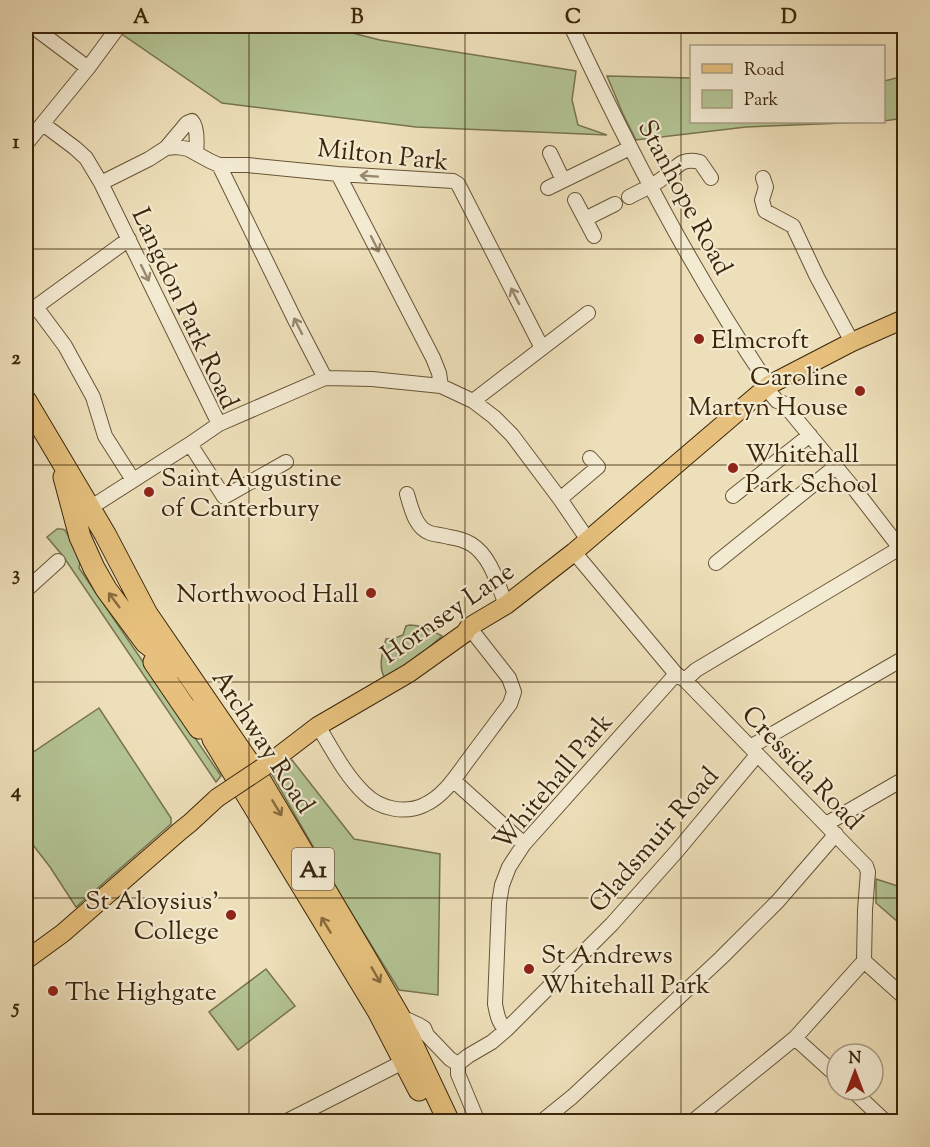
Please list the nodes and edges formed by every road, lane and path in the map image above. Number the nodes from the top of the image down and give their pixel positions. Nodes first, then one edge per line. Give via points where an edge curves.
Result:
1 (32, 26) edge
2 (119, 26) edge
3 (576, 27) edge
4 (88, 68) junction
5 (43, 124) junction
6 (26, 144) edge
7 (166, 148) junction
8 (630, 148) junction
9 (196, 153) junction
10 (550, 153) dead end
11 (219, 165) junction
12 (338, 174) junction
13 (711, 178) dead end
14 (763, 178) dead end
15 (563, 180) junction
16 (101, 183) junction
17 (651, 185) junction
18 (548, 188) dead end
19 (628, 197) dead end
20 (575, 200) dead end
21 (615, 204) dead end
22 (585, 219) junction
23 (594, 236) dead end
24 (129, 239) junction
25 (31, 310) edge
26 (588, 313) dead end
27 (904, 319) edge
28 (852, 342) junction
29 (542, 348) junction
30 (325, 378) junction
31 (441, 386) junction
32 (768, 386) junction
33 (26, 401) edge
34 (473, 401) junction
35 (219, 424) junction
36 (810, 435) junction
37 (190, 444) junction
38 (590, 458) dead end
39 (60, 459) junction
40 (286, 462) dead end
41 (835, 466) junction
42 (133, 480) junction
43 (407, 494) dead end
44 (733, 496) dead end
45 (560, 499) junction
46 (90, 508) junction
47 (581, 546) junction
48 (902, 552) edge
49 (58, 561) dead end
50 (716, 563) dead end
51 (26, 590) edge
52 (506, 605) junction
53 (470, 627) junction
54 (904, 658) edge
55 (680, 677) junction
56 (318, 726) junction
57 (753, 751) junction
58 (904, 779) edge
59 (453, 780) junction
60 (831, 829) junction
61 (524, 844) junction
62 (26, 960) edge
63 (864, 961) junction
64 (904, 997) edge
65 (399, 1016) junction
66 (506, 1030) junction
67 (795, 1038) junction
68 (405, 1061) junction
69 (458, 1064) junction
70 (825, 1065) edge
71 (865, 1102) edge
72 (285, 1122) edge
73 (436, 1122) edge
74 (449, 1122) edge
75 (477, 1122) edge
76 (541, 1122) edge
77 (692, 1122) edge
78 (886, 1122) edge

1 - 4 street
2 - 4 street
3 - 8 street, Stanhope Road via 593,74
4 - 5 street
5 - 6 street
5 - 16 street, Langdon Park Road via 86,158
7 - 9 street, Milton Park via 188,148
7 - 9 street via 192,121
7 - 16 street
8 - 15 street
8 - 17 street, Stanhope Road
9 - 11 street, Milton Park
10 - 15 street
11 - 12 street, Milton Park
30 -> 11 street
29 -> 12 street, Milton Park via 458,184
12 -> 31 street via 434,358
13 - 17 street via 700,162 692,160 679,163
14 - 28 street via 765,211 793,226
15 - 18 street
16 - 24 street, Langdon Park Road
17 - 19 street
17 - 32 street, Stanhope Road
20 - 22 street
21 - 22 street
22 - 23 street
24 - 25 street
24 -> 35 street, Langdon Park Road
25 - 42 street via 65,346 93,397 105,436
26 - 29 street
27 - 28 main road, Hornsey Lane
28 - 32 main road, Hornsey Lane
29 - 34 street
30 - 31 street
30 - 35 street
31 - 34 street
32 - 36 street, Stanhope Road
32 - 47 main road, Hornsey Lane
33 - 39 highway, Archway Road / A1
34 - 45 street via 512,435
35 - 37 street, Langdon Park Road
36 - 41 street, Stanhope Road
36 - 44 street
37 - 40 street via 224,497
37 - 42 street, Langdon Park Road
38 - 45 street via 597,467
39 - 46 highway, Archway Road / A1
68 -> 39 highway, Archway Road / A1 via 213,739 203,733 152,658 147,643 106,589 74,519
41 - 48 street, Stanhope Road
41 - 50 street
42 - 46 street, Langdon Park Road
43 - 52 street via 420,527 428,533 471,544 482,554
45 - 47 street
46 -> 65 highway, Archway Road / A1 via 147,614 256,773
47 - 52 main road, Hornsey Lane
47 - 55 street
48 - 55 street, Whitehall Park
49 - 51 street
52 - 53 main road, Hornsey Lane
53 - 56 main road, Hornsey Lane via 409,673
53 - 59 street via 509,678 514,692 510,704
54 - 57 street
55 - 57 street, Cressida Road
55 - 61 street, Whitehall Park
56 - 59 street via 353,780 365,795 381,805 401,810 423,806
56 - 62 main road, Hornsey Lane, bridge via 217,798 63,933
57 - 60 street, Cressida Road
57 - 66 street, Gladsmuir Road via 677,851 612,924
58 - 60 street
59 - 61 street
60 - 63 street, Cressida Road via 868,872
60 - 76 street via 778,901
61 - 66 street, Whitehall Park via 509,867 499,903 495,1004
63 - 64 street
63 - 67 street
65 - 69 street via 424,1028
65 - 74 highway, Archway Road / A1
66 - 69 street
67 - 70 street
67 - 77 street
68 - 72 street
68 - 73 highway, Archway Road / A1
69 - 75 street via 458,1074
71 - 78 street

